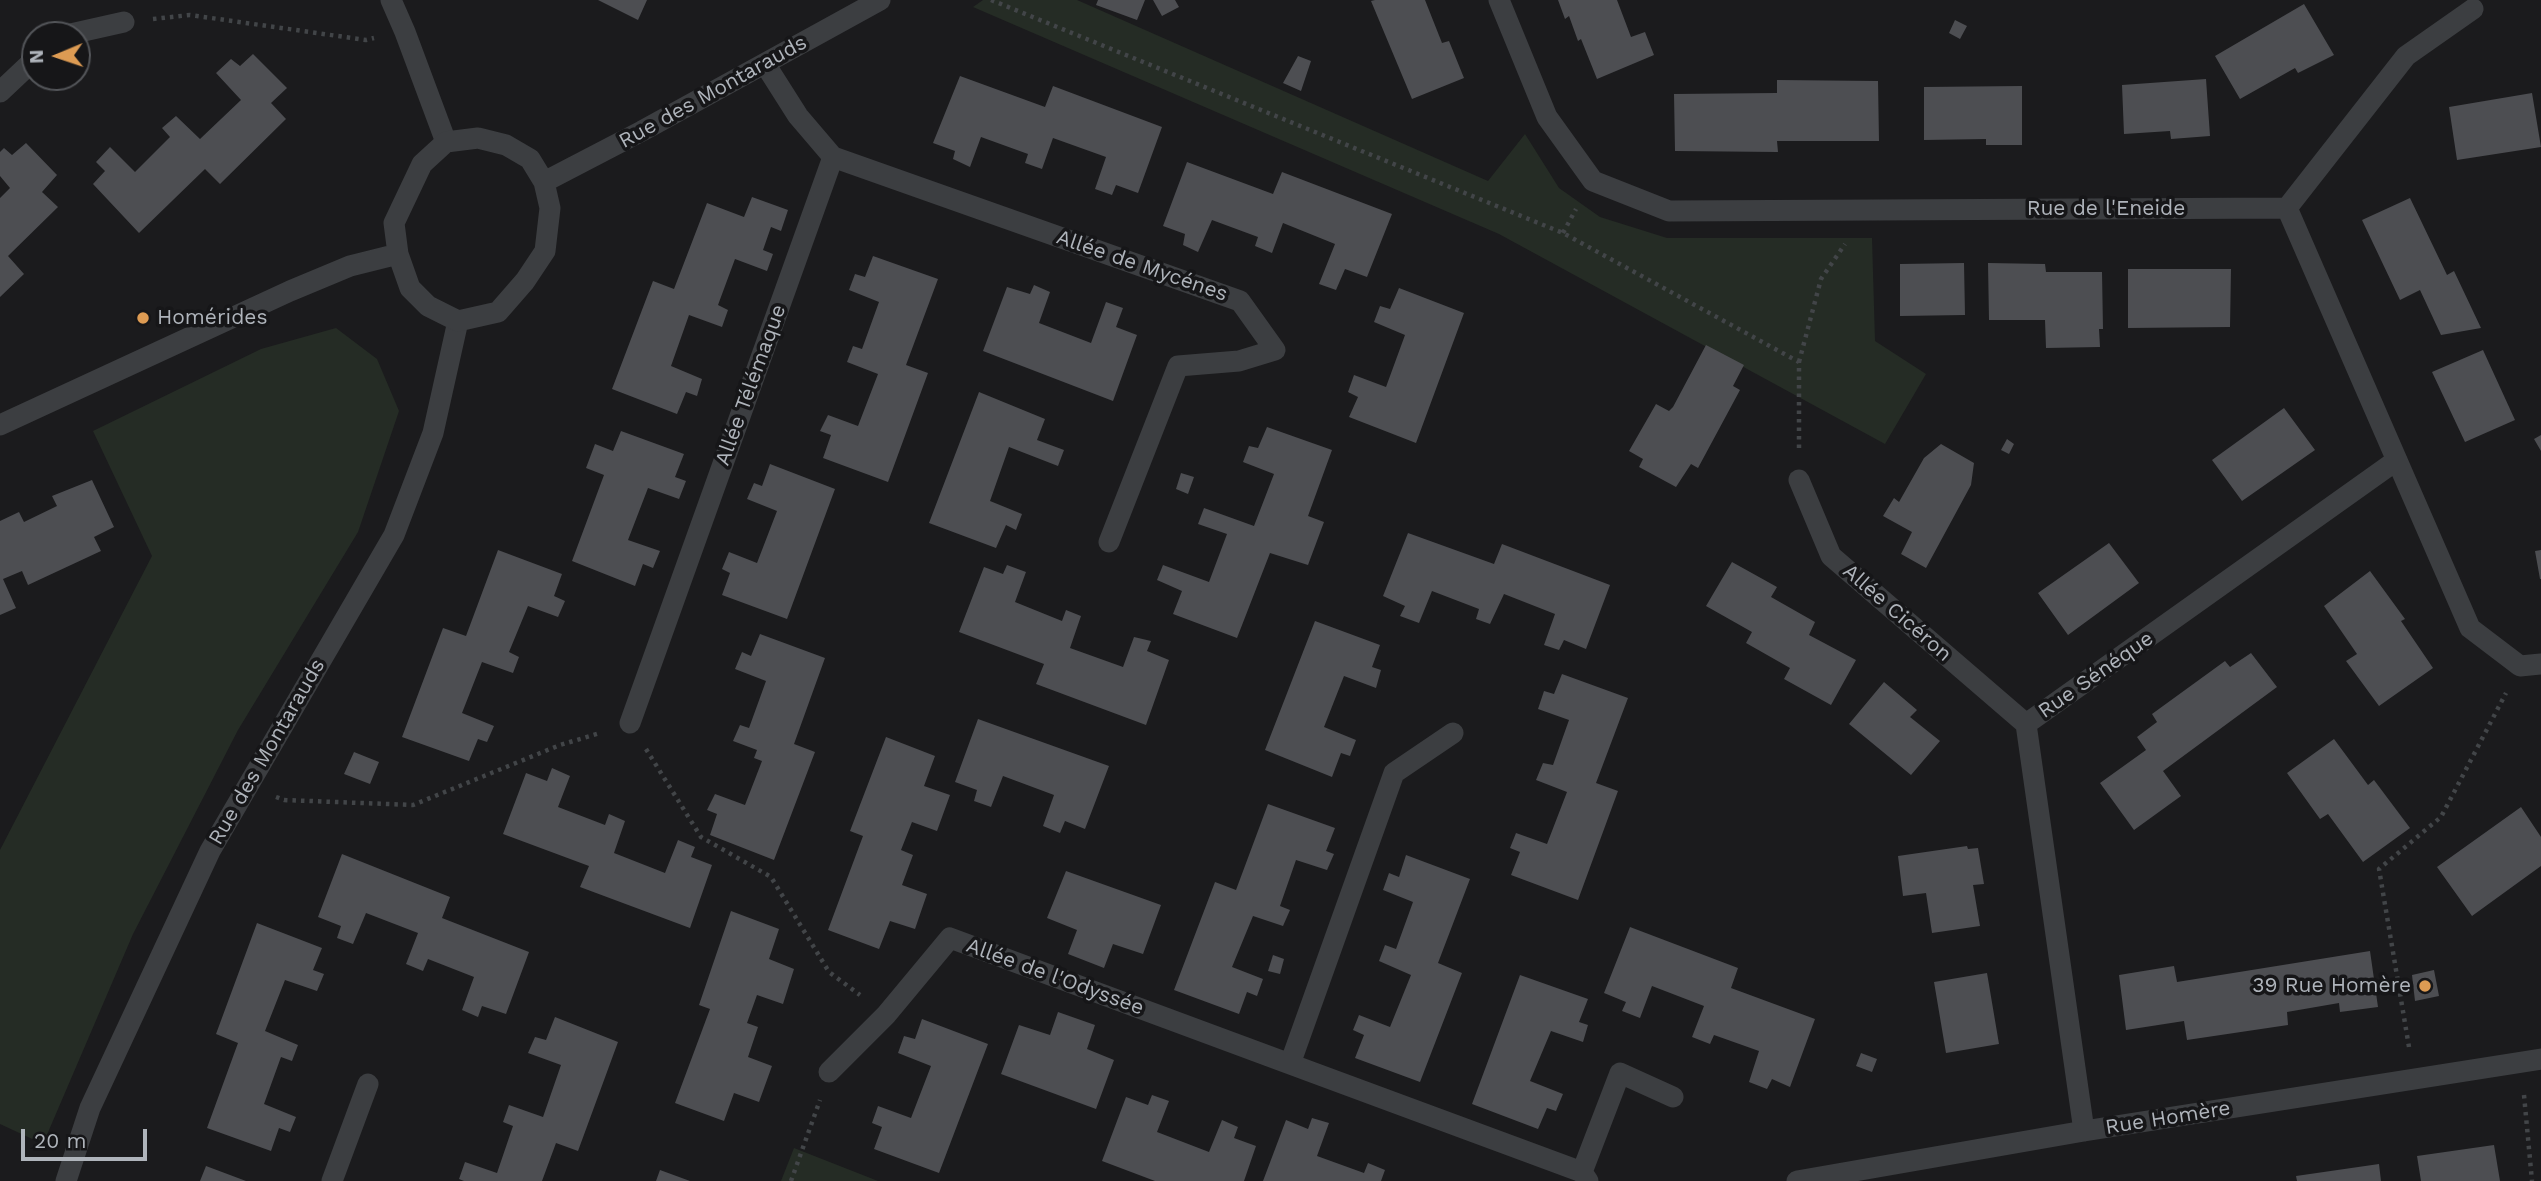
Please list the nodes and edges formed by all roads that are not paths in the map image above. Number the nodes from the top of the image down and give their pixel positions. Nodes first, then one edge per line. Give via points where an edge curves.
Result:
1 (391, 0) edge
2 (880, 0) edge
3 (1499, 0) edge
4 (2473, 9) dead end
5 (124, 22) road end
6 (91, 29) edge
7 (765, 64) junction
8 (21, 72) edge
9 (0, 92) edge
10 (446, 142) junction
11 (833, 157) junction
12 (544, 181) junction
13 (2287, 208) junction
14 (398, 254) junction
15 (458, 321) junction
16 (0, 425) edge
17 (2397, 460) junction
18 (1798, 480) road end
19 (1109, 542) dead end
20 (2530, 665) edge
21 (630, 723) road end
22 (2026, 724) junction
23 (1453, 733) dead end
24 (2531, 1060) edge
25 (1290, 1064) junction
26 (829, 1072) road end
27 (368, 1084) dead end
28 (1673, 1097) dead end
29 (2084, 1131) junction
30 (1585, 1176) edge
31 (66, 1181) edge
32 (332, 1181) edge
33 (1797, 1181) edge

1 - 10 street
2 - 7 street, Rue des Montarauds
3 - 13 street, Rue de l'Eneide via 1547,117 1593,181 1669,211
4 - 13 street via 2406,56
5 - 6 street
7 - 11 street via 798,116
7 - 12 street, Rue des Montarauds
8 - 9 street
10 - 12 street via 478,138 506,145 530,159
10 - 14 street via 422,164 394,223
11 - 19 street, Allée de Mycénes via 1240,300 1275,349 1239,361 1178,366
11 - 21 street, Allée Télémaque
12 - 15 street via 550,208 545,251 498,312
13 - 17 street
14 - 15 street via 410,288 428,306
14 - 16 street via 350,266 290,291
15 - 31 street, Rue des Montarauds via 433,433 394,535 210,851 90,1108
17 - 20 street via 2470,628
17 - 22 street, Rue Sénéque
18 - 22 street, Allée Cicéron via 1832,556
22 - 29 street, Rue Sénéque
23 - 25 street via 1394,773
24 - 29 street, Rue Homère
25 - 26 street, Allée de l'Odyssée via 950,938 886,1015
25 - 30 street, Allée de l'Odyssée
27 - 32 street
28 - 30 street, Allée de l'Odyssée via 1620,1073
29 - 33 street, Rue Homère

